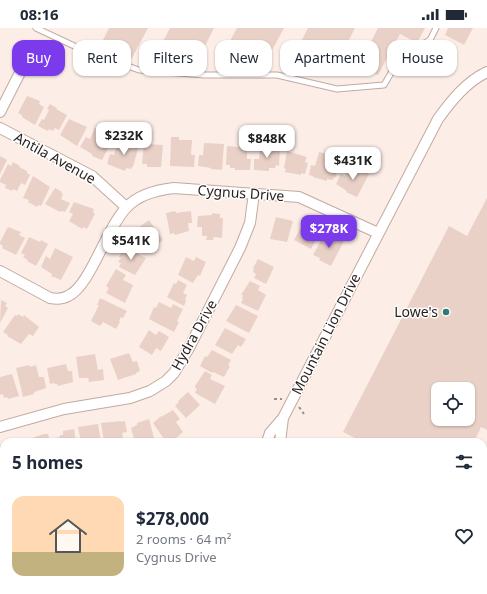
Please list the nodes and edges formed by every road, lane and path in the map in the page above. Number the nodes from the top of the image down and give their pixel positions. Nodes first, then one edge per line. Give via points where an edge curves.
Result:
1 (36, 28) edge
2 (436, 28) edge
3 (487, 72) edge
4 (18, 76) edge
5 (0, 112) edge
6 (0, 128) edge
7 (254, 193) junction
8 (126, 207) junction
9 (378, 233) junction
10 (0, 271) edge
11 (283, 418) junction
12 (0, 427) edge
13 (268, 438) edge
14 (280, 438) edge

1 - 2 lane via 87,52 139,70 204,75 277,75 337,89 384,85 401,56 430,40
3 - 9 street, Mountain Lion Drive via 455,97 438,119
4 - 5 street
6 - 8 street, Antila Avenue via 92,176
7 - 8 street, Cygnus Drive via 163,189 139,198
7 - 9 street, Cygnus Drive via 299,197
7 - 12 street, Hydra Drive via 250,223 240,248 189,348 166,381 150,391 130,398 64,409
8 - 10 street via 82,284 69,296 50,298
9 - 11 street, Mountain Lion Drive
11 - 13 street, Mountain Lion Drive via 270,432
11 - 14 street, Mountain Lion Drive

